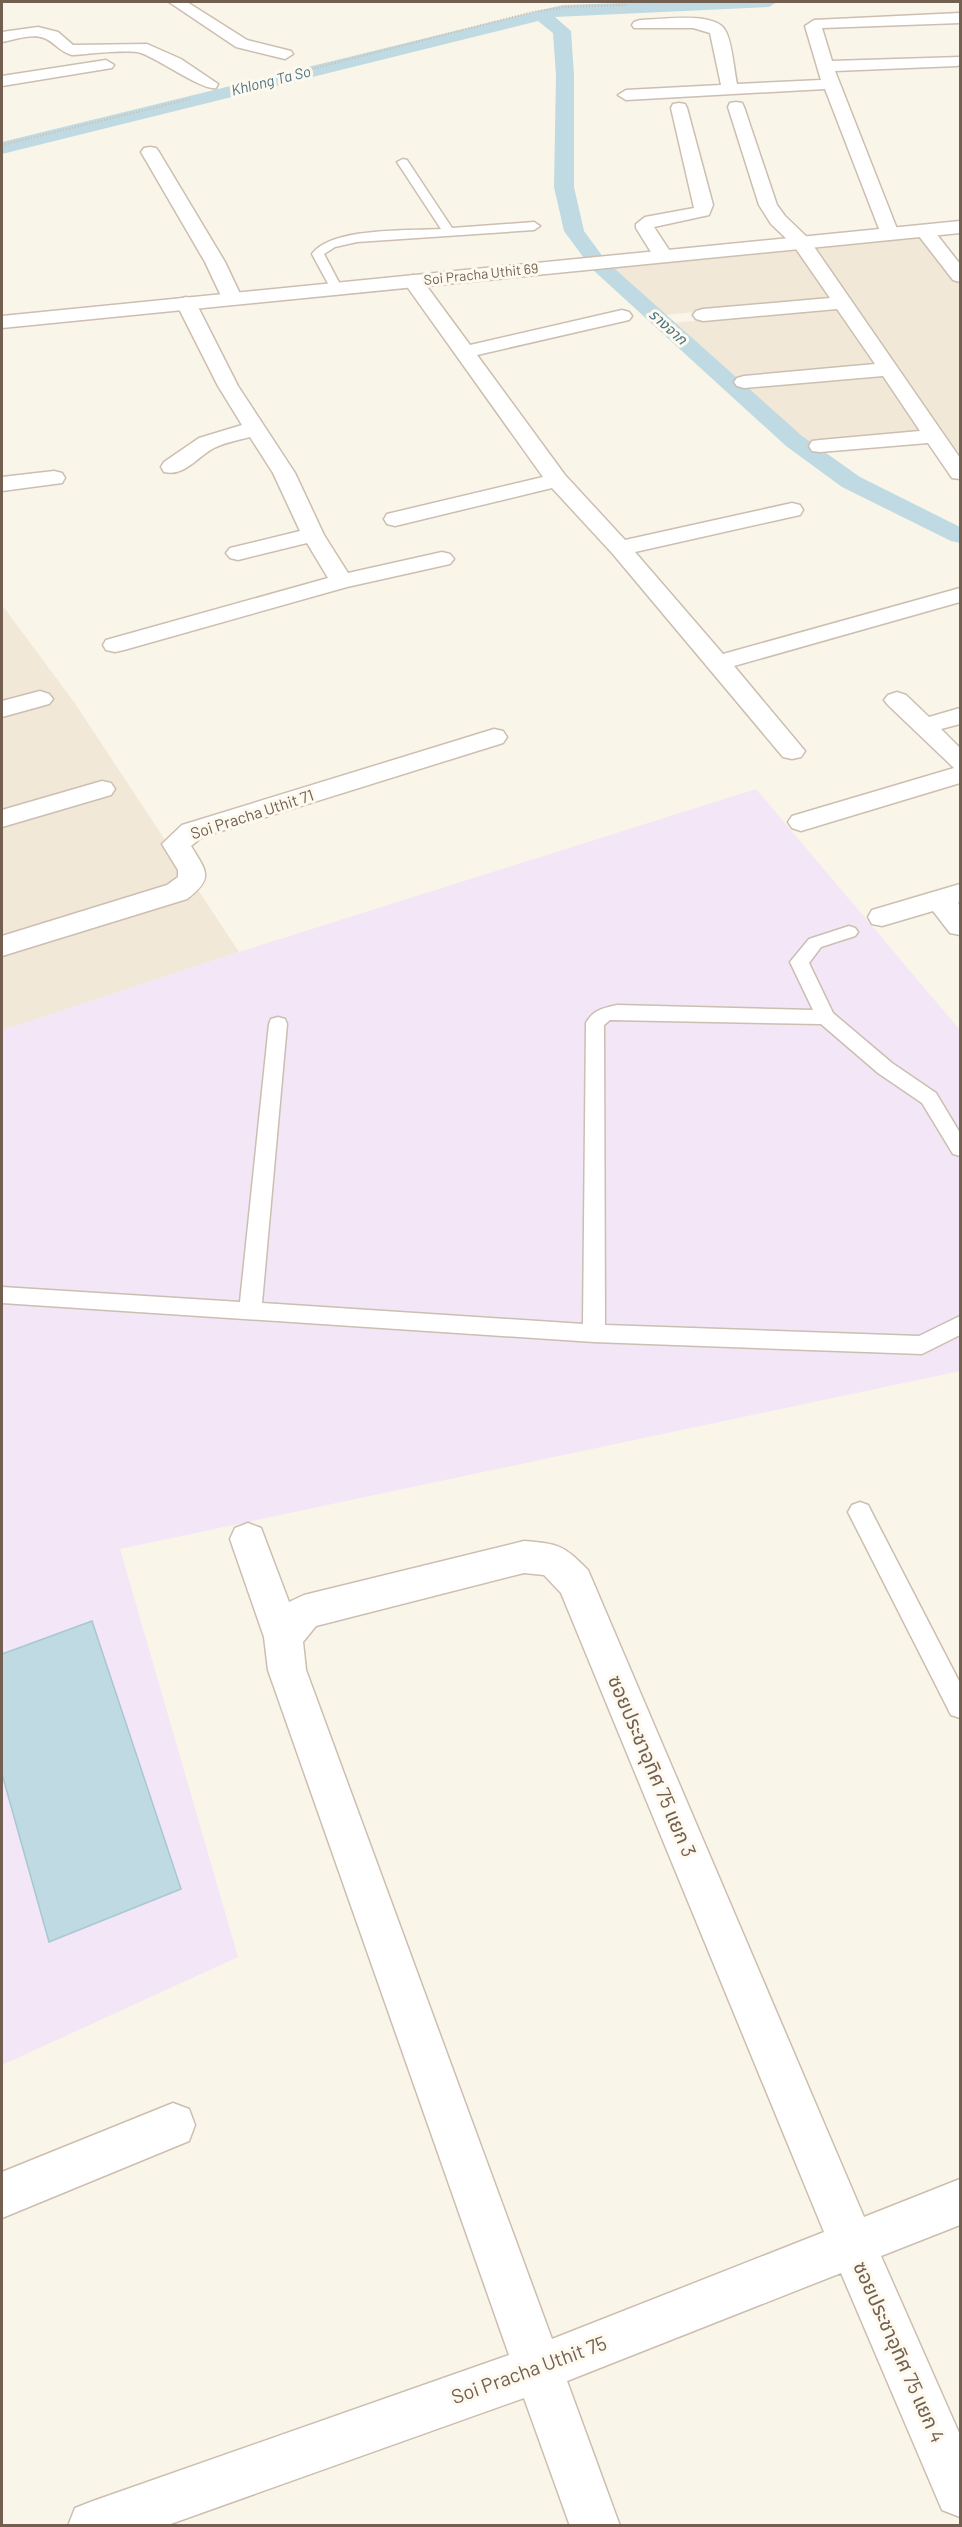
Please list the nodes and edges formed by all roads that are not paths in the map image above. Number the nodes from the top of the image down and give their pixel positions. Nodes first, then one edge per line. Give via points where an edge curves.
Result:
1 (177, 2) edge
2 (960, 18) edge
3 (640, 25) dead end
4 (2, 37) edge
5 (285, 54) dead end
6 (162, 55) junction
7 (957, 61) dead end
8 (825, 66) junction
9 (2, 81) edge
10 (210, 84) dead end
11 (831, 84) junction
12 (730, 89) junction
13 (626, 95) dead end
14 (736, 107) dead end
15 (679, 108) dead end
16 (150, 152) dead end
17 (403, 162) dead end
18 (534, 226) dead end
19 (960, 227) edge
20 (924, 231) junction
21 (449, 232) junction
22 (890, 234) junction
23 (801, 242) junction
24 (663, 255) junction
25 (960, 276) edge
26 (413, 281) junction
27 (336, 288) junction
28 (232, 298) junction
29 (186, 303) junction
30 (841, 303) junction
31 (703, 315) dead end
32 (621, 316) dead end
33 (2, 322) edge
34 (465, 352) junction
35 (889, 369) junction
36 (744, 382) dead end
37 (255, 428) junction
38 (933, 436) junction
39 (820, 446) dead end
40 (171, 467) dead end
41 (960, 473) edge
42 (54, 478) dead end
43 (557, 480) junction
44 (2, 484) edge
45 (792, 510) dead end
46 (394, 519) dead end
47 (313, 535) junction
48 (620, 548) junction
49 (238, 553) dead end
50 (442, 559) dead end
51 (342, 581) junction
52 (960, 595) edge
53 (933, 603) junction
54 (960, 613) edge
55 (115, 645) dead end
56 (718, 663) junction
57 (40, 699) dead end
58 (897, 700) dead end
59 (2, 709) edge
60 (960, 716) edge
61 (924, 726) junction
62 (494, 737) dead end
63 (792, 751) dead end
64 (960, 762) edge
65 (960, 776) edge
66 (102, 789) dead end
67 (2, 819) edge
68 (801, 822) dead end
69 (950, 896) edge
70 (882, 917) dead end
71 (960, 926) edge
72 (849, 932) dead end
73 (2, 946) edge
74 (826, 1017) junction
75 (278, 1024) dead end
76 (960, 1149) edge
77 (2, 1295) edge
78 (250, 1312) junction
79 (960, 1325) edge
80 (594, 1333) junction
81 (860, 1512) dead end
82 (248, 1539) dead end
83 (283, 1637) junction
84 (960, 1707) edge
85 (173, 2125) dead end
86 (2, 2196) edge
87 (960, 2202) edge
88 (852, 2244) junction
89 (540, 2368) junction
90 (960, 2492) edge
91 (93, 2526) edge
92 (595, 2526) edge

1 - 5 street via 242,44
2 - 8 street via 815,24
3 - 12 street via 700,23 714,27
4 - 6 street via 43,33 66,49 141,47
6 - 9 street
6 - 10 street
7 - 8 street
8 - 11 street
11 - 12 street
11 - 22 street
12 - 13 street
14 - 23 street via 768,205
15 - 24 street via 704,204 703,211 696,214 645,224
16 - 28 street
17 - 21 lane
18 - 21 lane
19 - 20 street, Soi Pracha Uthit 69
20 - 22 street, Soi Pracha Uthit 69
20 - 25 street
21 - 27 lane via 357,238 322,249 318,254
22 - 23 street, Soi Pracha Uthit 69
23 - 24 street, Soi Pracha Uthit 69
23 - 30 street
24 - 26 street, Soi Pracha Uthit 69
26 - 27 street, Soi Pracha Uthit 69
26 - 34 street
27 - 28 street, Soi Pracha Uthit 69
28 - 29 street, Soi Pracha Uthit 69
29 - 33 street, Soi Pracha Uthit 69
29 - 37 street via 228,386
30 - 31 street
30 - 35 street
32 - 34 street
34 - 43 street
35 - 36 street
35 - 38 street
37 - 40 street via 207,443
37 - 47 street via 285,473
38 - 39 street
38 - 41 street
42 - 44 street
43 - 46 street
43 - 48 street
45 - 48 street
47 - 49 street
47 - 51 street
48 - 56 street
50 - 51 street
51 - 55 street
52 - 53 street
53 - 54 street
53 - 56 street
56 - 63 street
57 - 59 street
58 - 61 street
60 - 61 street
61 - 64 street
62 - 73 street, Soi Pracha Uthit 71 via 192,831 176,844 192,870 192,881 177,892
65 - 68 street
66 - 67 street
69 - 70 street
69 - 71 street
72 - 74 lane via 815,943 799,962
74 - 76 lane via 885,1068 929,1098
74 - 80 lane via 617,1012 604,1014 596,1023
75 - 78 lane
77 - 78 lane
78 - 80 lane
79 - 80 lane via 922,1346
81 - 84 lane
82 - 83 street
83 - 88 street, ซอยประชาอุทิศ 75 แยก 3 via 304,1612 524,1557 553,1560 574,1582
83 - 89 street via 287,1670
85 - 86 street
87 - 88 street, Soi Pracha Uthit 75
88 - 89 street, Soi Pracha Uthit 75
88 - 90 street, ซอยประชาอุทิศ 75 แยก 4
89 - 91 street, Soi Pracha Uthit 75
89 - 92 street

